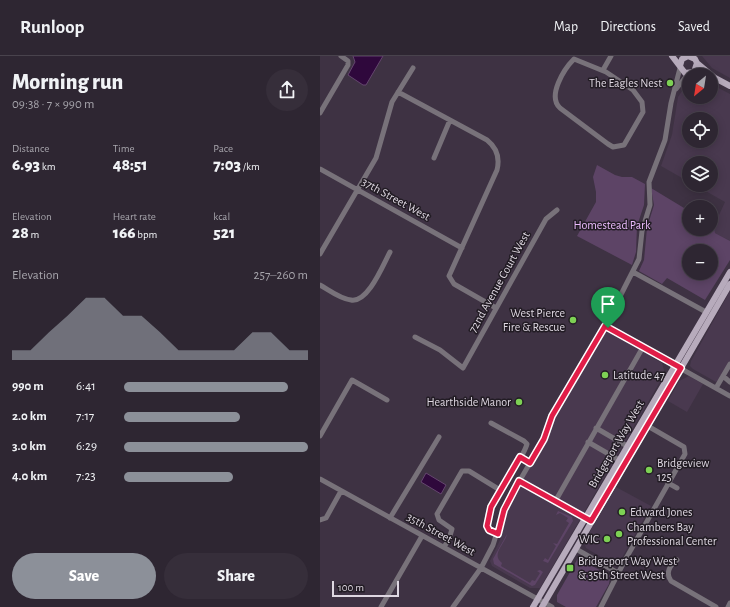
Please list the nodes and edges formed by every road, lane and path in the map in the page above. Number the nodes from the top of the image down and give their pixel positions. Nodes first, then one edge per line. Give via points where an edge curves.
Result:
1 (341, 56) edge
2 (611, 56) edge
3 (672, 56) edge
4 (688, 56) edge
5 (697, 63) junction
6 (680, 67) junction
7 (413, 68) dead end
8 (697, 68) edge
9 (703, 68) edge
10 (603, 70) junction
11 (682, 70) edge
12 (718, 80) edge
13 (682, 82) edge
14 (730, 86) edge
15 (675, 90) junction
16 (398, 92) junction
17 (320, 113) edge
18 (450, 120) junction
19 (434, 158) dead end
20 (320, 169) edge
21 (358, 189) junction
22 (557, 210) dead end
23 (462, 248) junction
24 (390, 252) dead end
25 (320, 254) edge
26 (633, 272) junction
27 (730, 272) edge
28 (730, 284) edge
29 (320, 285) edge
30 (496, 308) junction
31 (706, 312) junction
32 (605, 326) junction
33 (415, 337) dead end
34 (644, 347) junction
35 (674, 364) junction
36 (730, 364) edge
37 (681, 368) junction
38 (723, 376) junction
39 (730, 382) edge
40 (716, 388) junction
41 (730, 396) edge
42 (387, 400) dead end
43 (492, 423) dead end
44 (646, 425) junction
45 (596, 428) junction
46 (320, 436) edge
47 (439, 437) dead end
48 (588, 442) junction
49 (627, 446) junction
50 (520, 457) junction
51 (619, 460) junction
52 (530, 463) junction
53 (320, 479) edge
54 (519, 481) junction
55 (668, 483) junction
56 (677, 488) dead end
57 (500, 490) junction
58 (341, 491) junction
59 (556, 500) junction
60 (585, 517) junction
61 (390, 518) junction
62 (320, 520) edge
63 (591, 521) junction
64 (498, 534) junction
65 (422, 536) junction
66 (444, 547) junction
67 (576, 549) junction
68 (677, 560) dead end
69 (481, 568) junction
70 (618, 573) junction
71 (538, 599) junction
72 (730, 603) edge
73 (543, 605) edge
74 (381, 607) edge
75 (453, 607) edge
76 (533, 607) edge
77 (552, 607) edge
78 (601, 607) edge
79 (716, 607) edge
80 (728, 607) edge

1 - 17 street via 348,61 347,67
2 - 10 street
3 - 6 main road
4 - 5 main road via 695,58
4 - 6 main road via 682,59
5 - 8 main road
5 - 9 main road
6 - 11 main road
6 - 15 street
7 - 16 street
10 - 10 street via 574,58 555,90 554,98 560,108 602,140 613,147 620,147 627,142 644,106 633,90
12 - 14 main road
13 - 15 street
15 - 26 street via 665,140 649,182 650,205 642,231 639,259
16 - 18 street
16 - 21 street via 390,108 376,158
18 - 19 street
18 - 23 street via 490,142 496,149 498,158 497,170
20 - 21 street, 37th Street West
21 - 23 street, 37th Street West
21 - 25 street
22 - 30 street, 72nd Avenue Court West via 546,219
23 - 30 street via 449,276 454,284
24 - 29 street via 366,294 359,300 346,299
26 - 31 street
26 - 32 street
27 - 31 main road, Bridgeport Way West
28 - 37 main road, Bridgeport Way West
30 - 33 street, 72nd Avenue Court West via 463,368 440,350
31 - 35 main road, Bridgeport Way West
32 - 34 street
32 - 52 street via 552,416 544,439
34 - 35 street
34 - 45 street
35 - 37 street
35 - 49 main road, Bridgeport Way West
36 - 38 street
37 - 40 street
37 - 44 main road, Bridgeport Way West
38 - 39 street
38 - 40 street
40 - 41 street
42 - 46 street via 352,380
43 - 50 street via 526,442 527,446
44 - 55 street via 685,448 685,454
44 - 63 main road, Bridgeport Way West
45 - 48 street
45 - 49 street
47 - 61 street
48 - 51 street
48 - 59 street
49 - 51 main road, Bridgeport Way West
50 - 52 street
50 - 57 street
51 - 60 main road, Bridgeport Way West
52 - 54 street
53 - 58 street, 35th Street West
54 - 59 street
54 - 64 street via 504,510
55 - 56 street
55 - 70 street
57 - 64 street via 490,509 487,526 489,530
57 - 66 street via 466,470 461,474 437,514 438,518 452,528
58 - 61 street, 35th Street West
58 - 62 street via 326,518
59 - 60 street
60 - 63 street
60 - 71 main road, Bridgeport Way West
61 - 65 street, 35th Street West
63 - 67 main road, Bridgeport Way West
64 - 69 street
65 - 66 street, 35th Street West
65 - 74 street
66 - 69 street, 35th Street West
67 - 70 street
67 - 73 main road, Bridgeport Way West
68 - 79 street via 669,569 671,581
69 - 71 street, 35th Street West
69 - 75 street
70 - 78 street
71 - 73 street, 35th Street West
71 - 76 main road, Bridgeport Way West
72 - 80 street
73 - 77 street, 35th Street West

